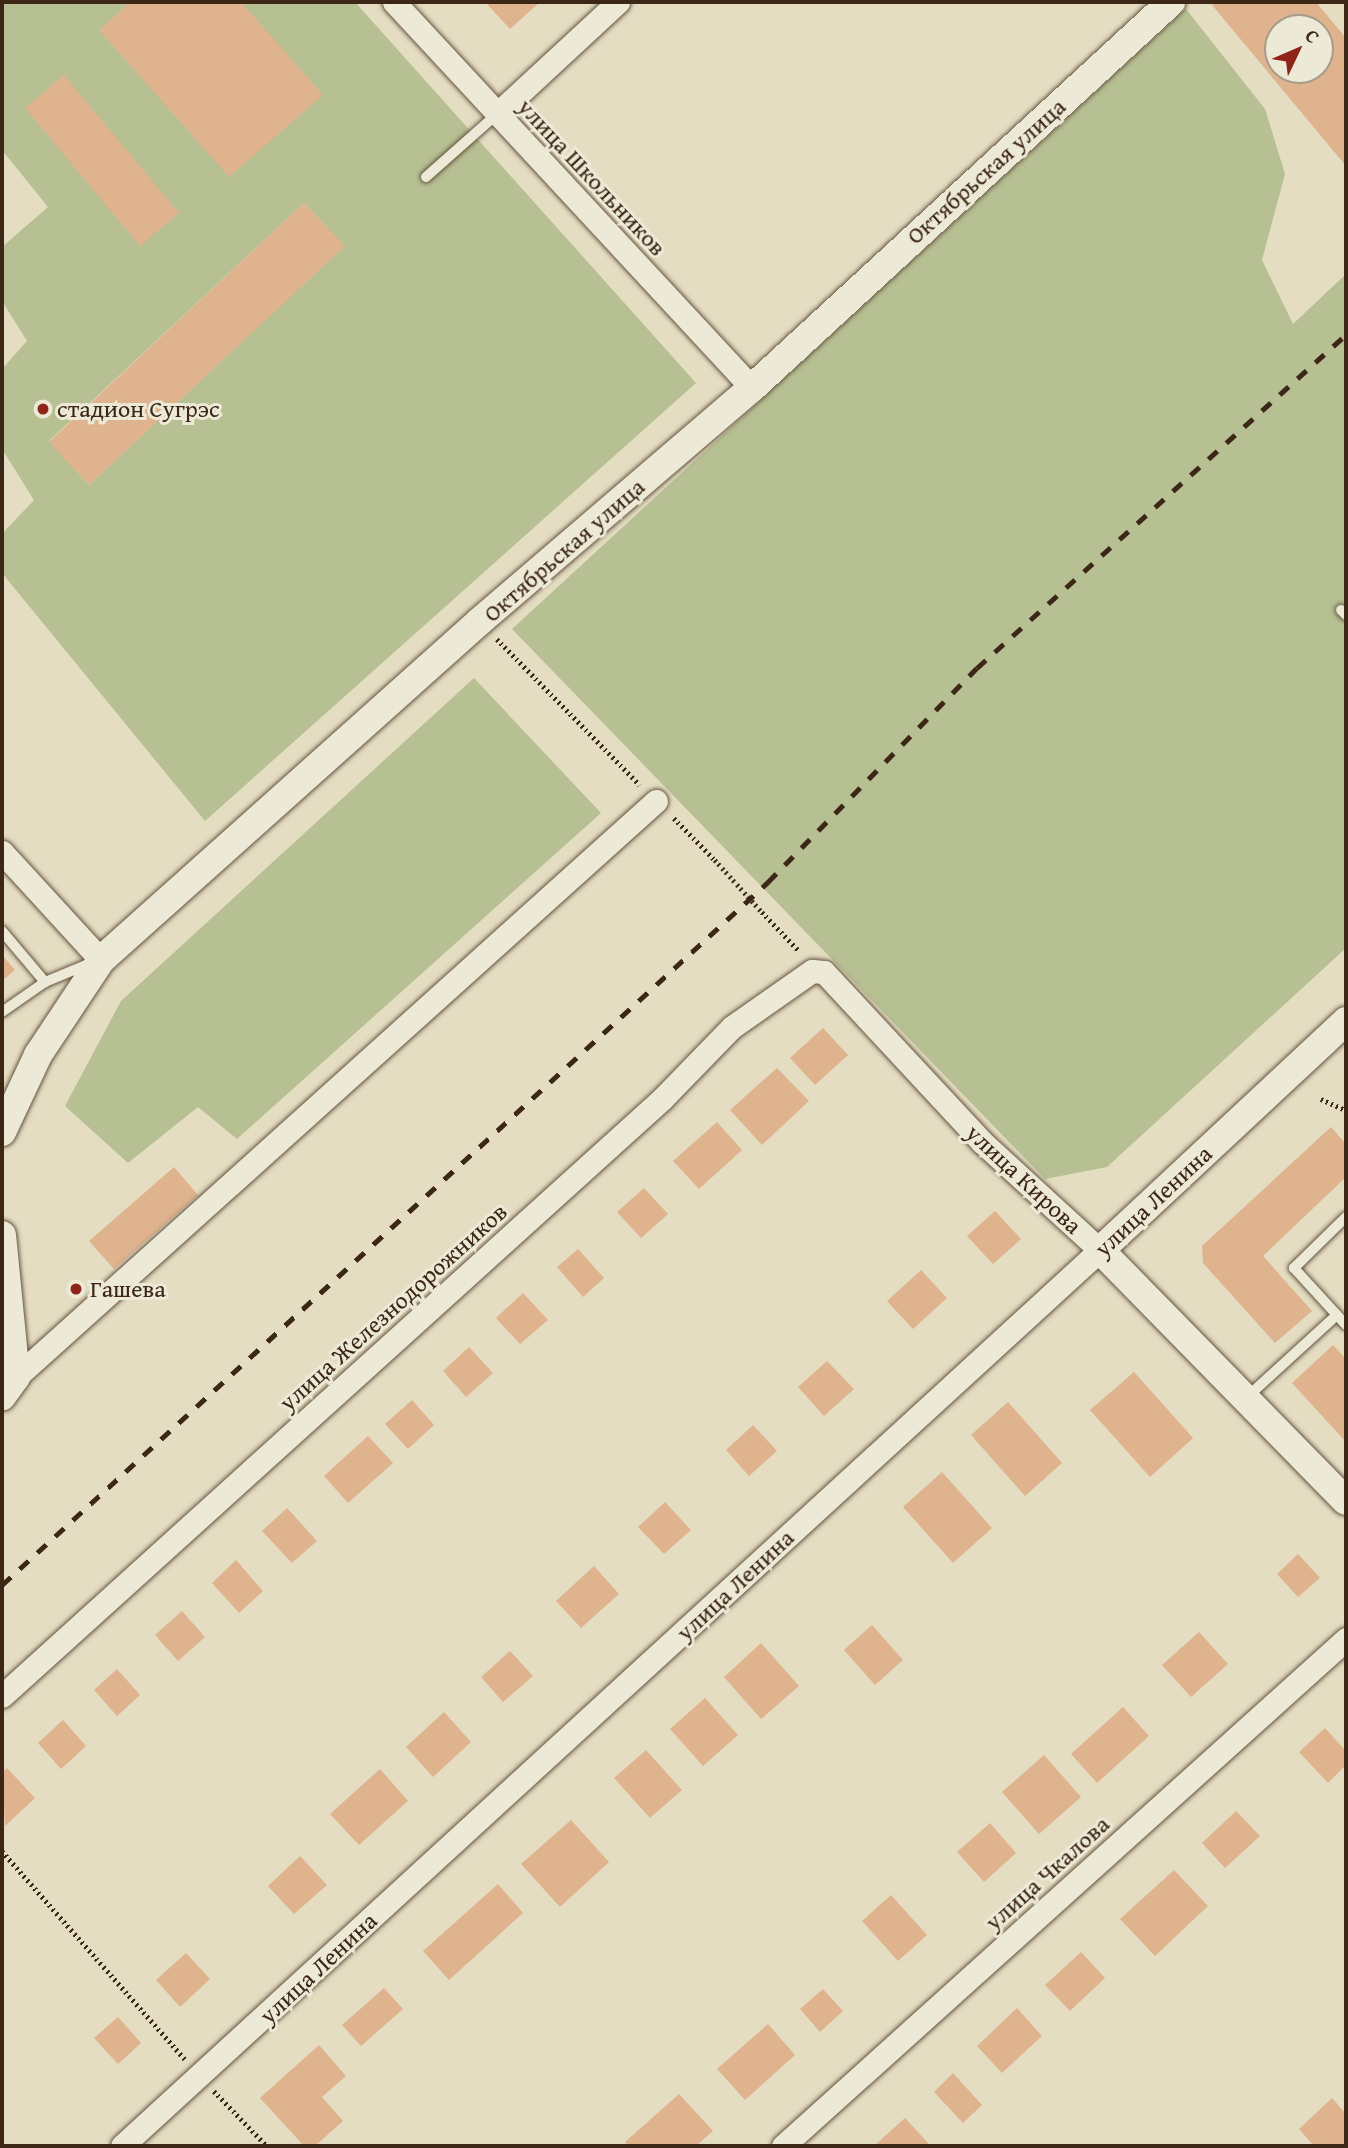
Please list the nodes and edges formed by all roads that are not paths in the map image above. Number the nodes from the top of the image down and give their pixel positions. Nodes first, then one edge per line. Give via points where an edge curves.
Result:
1 (394, 2) edge
2 (618, 2) edge
3 (1171, 2) edge
4 (497, 114) junction
5 (426, 177) dead end
6 (752, 388) junction
7 (656, 801) road end
8 (2, 852) edge
9 (2, 931) edge
10 (101, 960) junction
11 (824, 972) joint
12 (45, 982) junction
13 (2, 1012) edge
14 (1346, 1021) edge
15 (2, 1132) edge
16 (1346, 1217) edge
17 (2, 1235) edge
18 (1100, 1250) junction
19 (1337, 1315) junction
20 (1346, 1325) edge
21 (9, 1387) edge
22 (1246, 1398) junction
23 (1346, 1501) edge
24 (1346, 1639) edge
25 (2, 1696) edge
26 (122, 2146) edge
27 (783, 2146) edge

1 - 4 street, улица Школьников
2 - 4 street
3 - 6 street, Октябрьская улица
4 - 5 lane
4 - 6 street, улица Школьников
6 - 10 street, Октябрьская улица via 480,621
7 - 21 street
8 - 10 street
9 - 12 lane
10 - 12 lane
10 - 15 street, Октябрьская улица via 38,1055
11 - 18 street, улица Кирова via 982,1142
11 - 25 street, улица Железнодорожников via 804,975 732,1027 662,1099
12 - 13 lane
14 - 18 street, улица Ленина
16 - 19 lane via 1294,1268
17 - 21 street
18 - 22 street, улица Кирова
18 - 26 street, улица Ленина
19 - 20 lane
19 - 22 lane
22 - 23 street, улица Кирова
24 - 27 street, улица Чкалова

